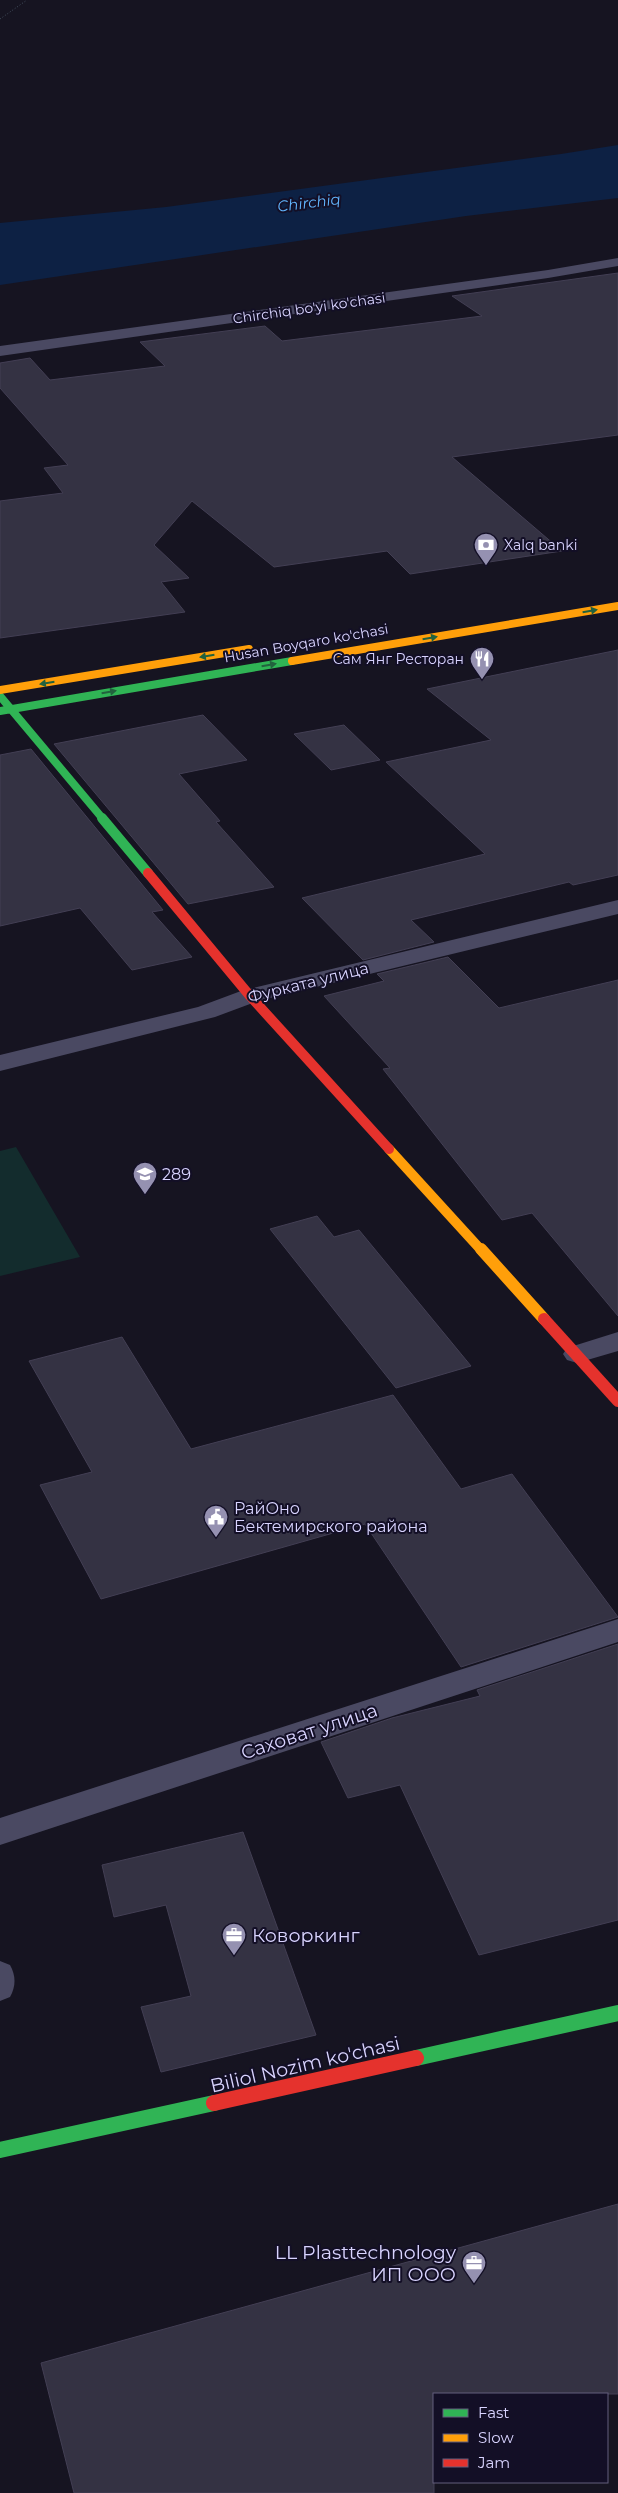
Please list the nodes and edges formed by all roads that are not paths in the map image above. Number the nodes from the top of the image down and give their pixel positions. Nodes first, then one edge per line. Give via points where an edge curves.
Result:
1 (618, 262) edge
2 (0, 351) edge
3 (618, 606) edge
4 (259, 648) dead end
5 (0, 690) edge
6 (0, 696) edge
7 (5, 710) edge
8 (618, 907) edge
9 (250, 996) junction
10 (0, 1063) edge
11 (618, 1341) edge
12 (577, 1354) junction
13 (618, 1401) edge
14 (618, 1630) edge
15 (0, 1832) edge
16 (0, 1973) edge
17 (0, 1989) edge
18 (618, 2013) edge
19 (0, 2150) edge

1 - 2 street, Chirchiq bo'yi ko'chasi
7 -> 3 street, Husan Boyqaro ko'chasi
4 -> 5 street, Husan Boyqaro ko'chasi
6 - 7 street
7 - 9 street
8 - 9 street, Фурката улица
9 - 10 street, Фурката улица via 206,1012
9 - 12 street
11 - 12 street
12 - 13 street
14 - 15 street, Саховат улица
16 - 17 lane
18 - 19 street, Biliol Nozim ko'chasi

